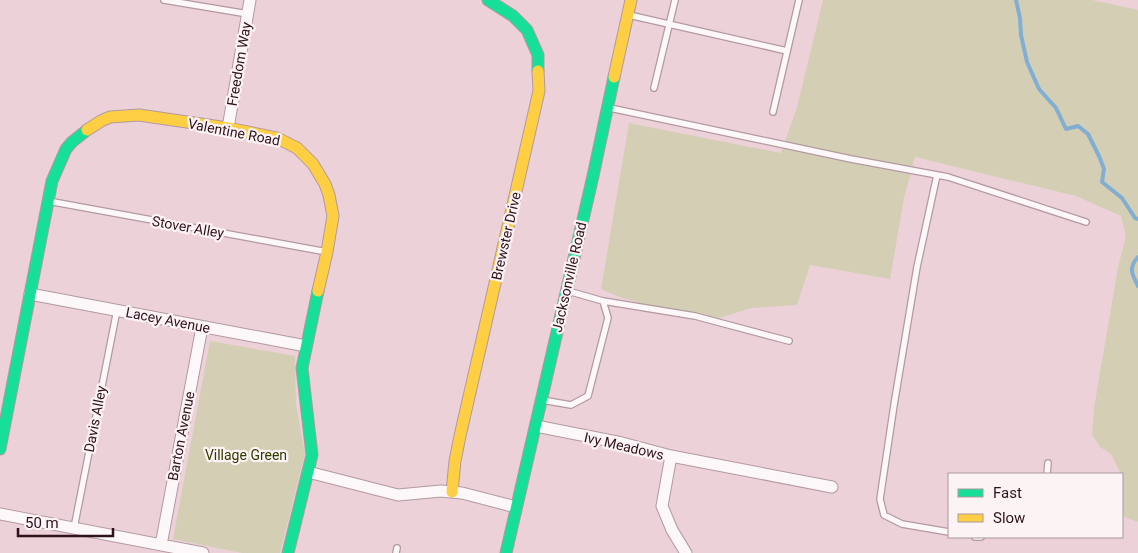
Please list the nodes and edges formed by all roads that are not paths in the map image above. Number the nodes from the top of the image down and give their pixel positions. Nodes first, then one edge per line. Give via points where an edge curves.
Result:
1 (164, 0) edge
2 (250, 0) edge
3 (488, 0) edge
4 (631, 0) edge
5 (675, 0) edge
6 (799, 0) edge
7 (248, 14) junction
8 (628, 15) junction
9 (668, 24) junction
10 (788, 51) junction
11 (654, 88) dead end
12 (608, 107) junction
13 (773, 112) dead end
14 (228, 128) junction
15 (937, 175) junction
16 (48, 201) junction
17 (1086, 222) dead end
18 (327, 252) junction
19 (566, 290) junction
20 (30, 294) junction
21 (603, 301) junction
22 (117, 310) junction
23 (202, 327) junction
24 (789, 341) dead end
25 (306, 346) junction
26 (542, 400) junction
27 (536, 426) junction
28 (0, 449) edge
29 (670, 456) junction
30 (1048, 462) dead end
31 (308, 472) junction
32 (1047, 473) edge
33 (832, 488) dead end
34 (452, 492) junction
35 (516, 507) junction
36 (0, 514) edge
37 (74, 528) junction
38 (948, 532) edge
39 (161, 545) junction
40 (203, 553) edge
41 (288, 553) edge
42 (506, 553) edge
43 (686, 553) edge

1 - 7 lane
2 - 7 street, Freedom Way
3 - 34 street, Brewster Drive via 513,16 527,30 538,55 539,91 460,436
4 - 8 street, Jacksonville Road
5 - 9 lane
6 - 10 lane
7 - 14 street, Freedom Way
8 - 9 lane
8 - 12 street, Jacksonville Road
9 - 10 lane
9 - 11 lane
10 - 13 lane
12 - 15 lane
12 - 19 street, Jacksonville Road
14 - 16 street, Valentine Road via 139,115 110,117 81,134 66,149 52,181
14 - 18 street, Valentine Road via 277,138 297,148 313,164 325,184 332,206
15 - 17 lane
15 - 38 lane via 917,267 880,499 884,516 902,524
16 - 18 lane, Stover Alley
16 - 20 street, Valentine Road
18 - 25 street, Valentine Road
19 - 21 lane
19 - 26 street, Jacksonville Road
20 - 22 street, Lacey Avenue
20 - 28 street, Valentine Road
21 - 24 lane via 695,316
21 - 26 lane via 608,318 588,396 571,404
22 - 23 street, Lacey Avenue
22 - 37 lane, Davis Alley
23 - 25 street, Lacey Avenue
23 - 39 street, Barton Avenue
25 - 31 street, Valentine Road via 302,368 312,455
26 - 27 street, Jacksonville Road
27 - 29 street, Ivy Meadows
27 - 35 street, Jacksonville Road
29 - 33 street
29 - 43 street, Ivy Meadows via 662,506
30 - 32 lane
31 - 34 street via 398,495
31 - 41 street, Valentine Road
34 - 35 street
35 - 42 street, Jacksonville Road
36 - 37 street
37 - 39 street
39 - 40 street

